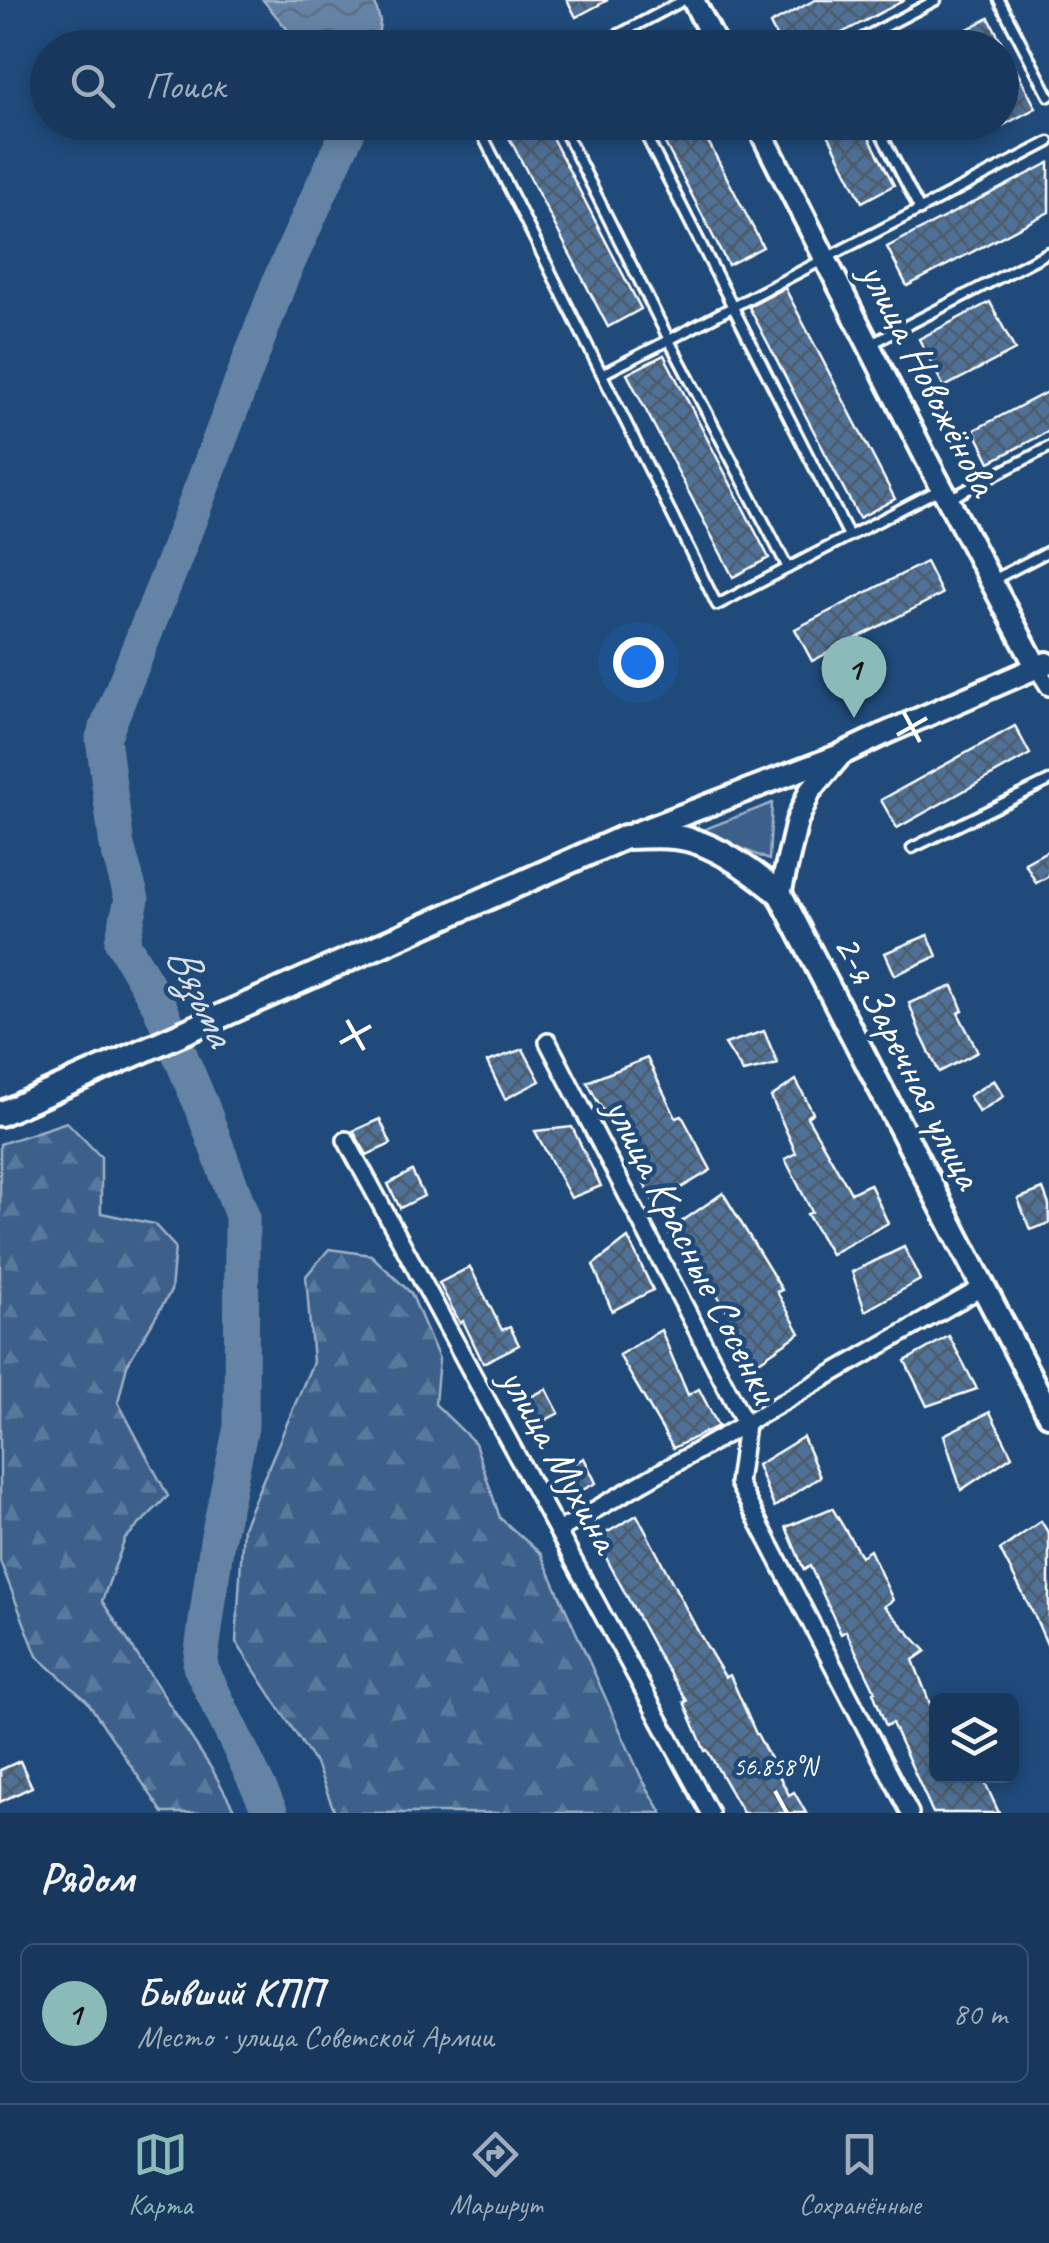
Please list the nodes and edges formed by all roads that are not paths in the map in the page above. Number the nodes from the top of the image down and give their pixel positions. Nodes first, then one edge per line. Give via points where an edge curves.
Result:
1 (684, 0) edge
2 (693, 0) edge
3 (936, 0) edge
4 (999, 0) edge
5 (626, 30) edge
6 (709, 30) edge
7 (878, 30) edge
8 (1015, 30) edge
9 (1019, 38) edge
10 (1049, 96) edge
11 (485, 140) edge
12 (569, 140) edge
13 (647, 140) edge
14 (765, 140) edge
15 (884, 140) edge
16 (1049, 142) edge
17 (920, 210) junction
18 (1049, 252) edge
19 (826, 260) junction
20 (733, 308) junction
21 (669, 340) junction
22 (869, 345) junction
23 (602, 374) junction
24 (1049, 447) edge
25 (945, 494) junction
26 (849, 536) junction
27 (1049, 551) edge
28 (788, 568) junction
29 (991, 581) junction
30 (1043, 665) edge
31 (1049, 686) edge
32 (840, 755) junction
33 (1049, 780) edge
34 (625, 838) junction
35 (912, 848) dead end
36 (780, 894) junction
37 (548, 1042) dead end
38 (0, 1114) edge
39 (346, 1140) dead end
40 (983, 1287) junction
41 (1049, 1414) edge
42 (746, 1425) junction
43 (558, 1531) junction
44 (710, 1813) edge
45 (910, 1813) edge

1 - 5 lane
2 - 6 street
3 - 7 lane
4 - 8 lane
9 - 10 lane
11 - 23 lane
12 - 21 lane
13 - 20 lane
14 - 19 street, улица Новожёнова
15 - 17 lane
16 - 17 lane
17 - 19 lane
18 - 22 lane
19 - 20 lane
19 - 22 street, улица Новожёнова
20 - 21 lane
20 - 26 lane
21 - 23 lane
21 - 28 lane
22 - 25 street, улица Новожёнова
23 - 28 lane via 718,605
24 - 25 lane
25 - 26 lane
25 - 29 street, улица Новожёнова
26 - 28 lane
27 - 29 lane
29 - 30 street, улица Новожёнова
30 - 31 street
30 - 32 street
32 - 34 street
32 - 36 street via 797,821
33 - 35 lane
34 - 36 main road, 2-я Заречная улица via 677,837 748,868
34 - 38 main road
36 - 40 main road, 2-я Заречная улица
37 - 42 street, улица Красные Сосенки
39 - 43 street, улица Мухина
40 - 41 main road, 2-я Заречная улица
40 - 42 street
42 - 43 street
42 - 45 street, улица Красные Сосенки via 738,1484
43 - 44 street, улица Мухина

